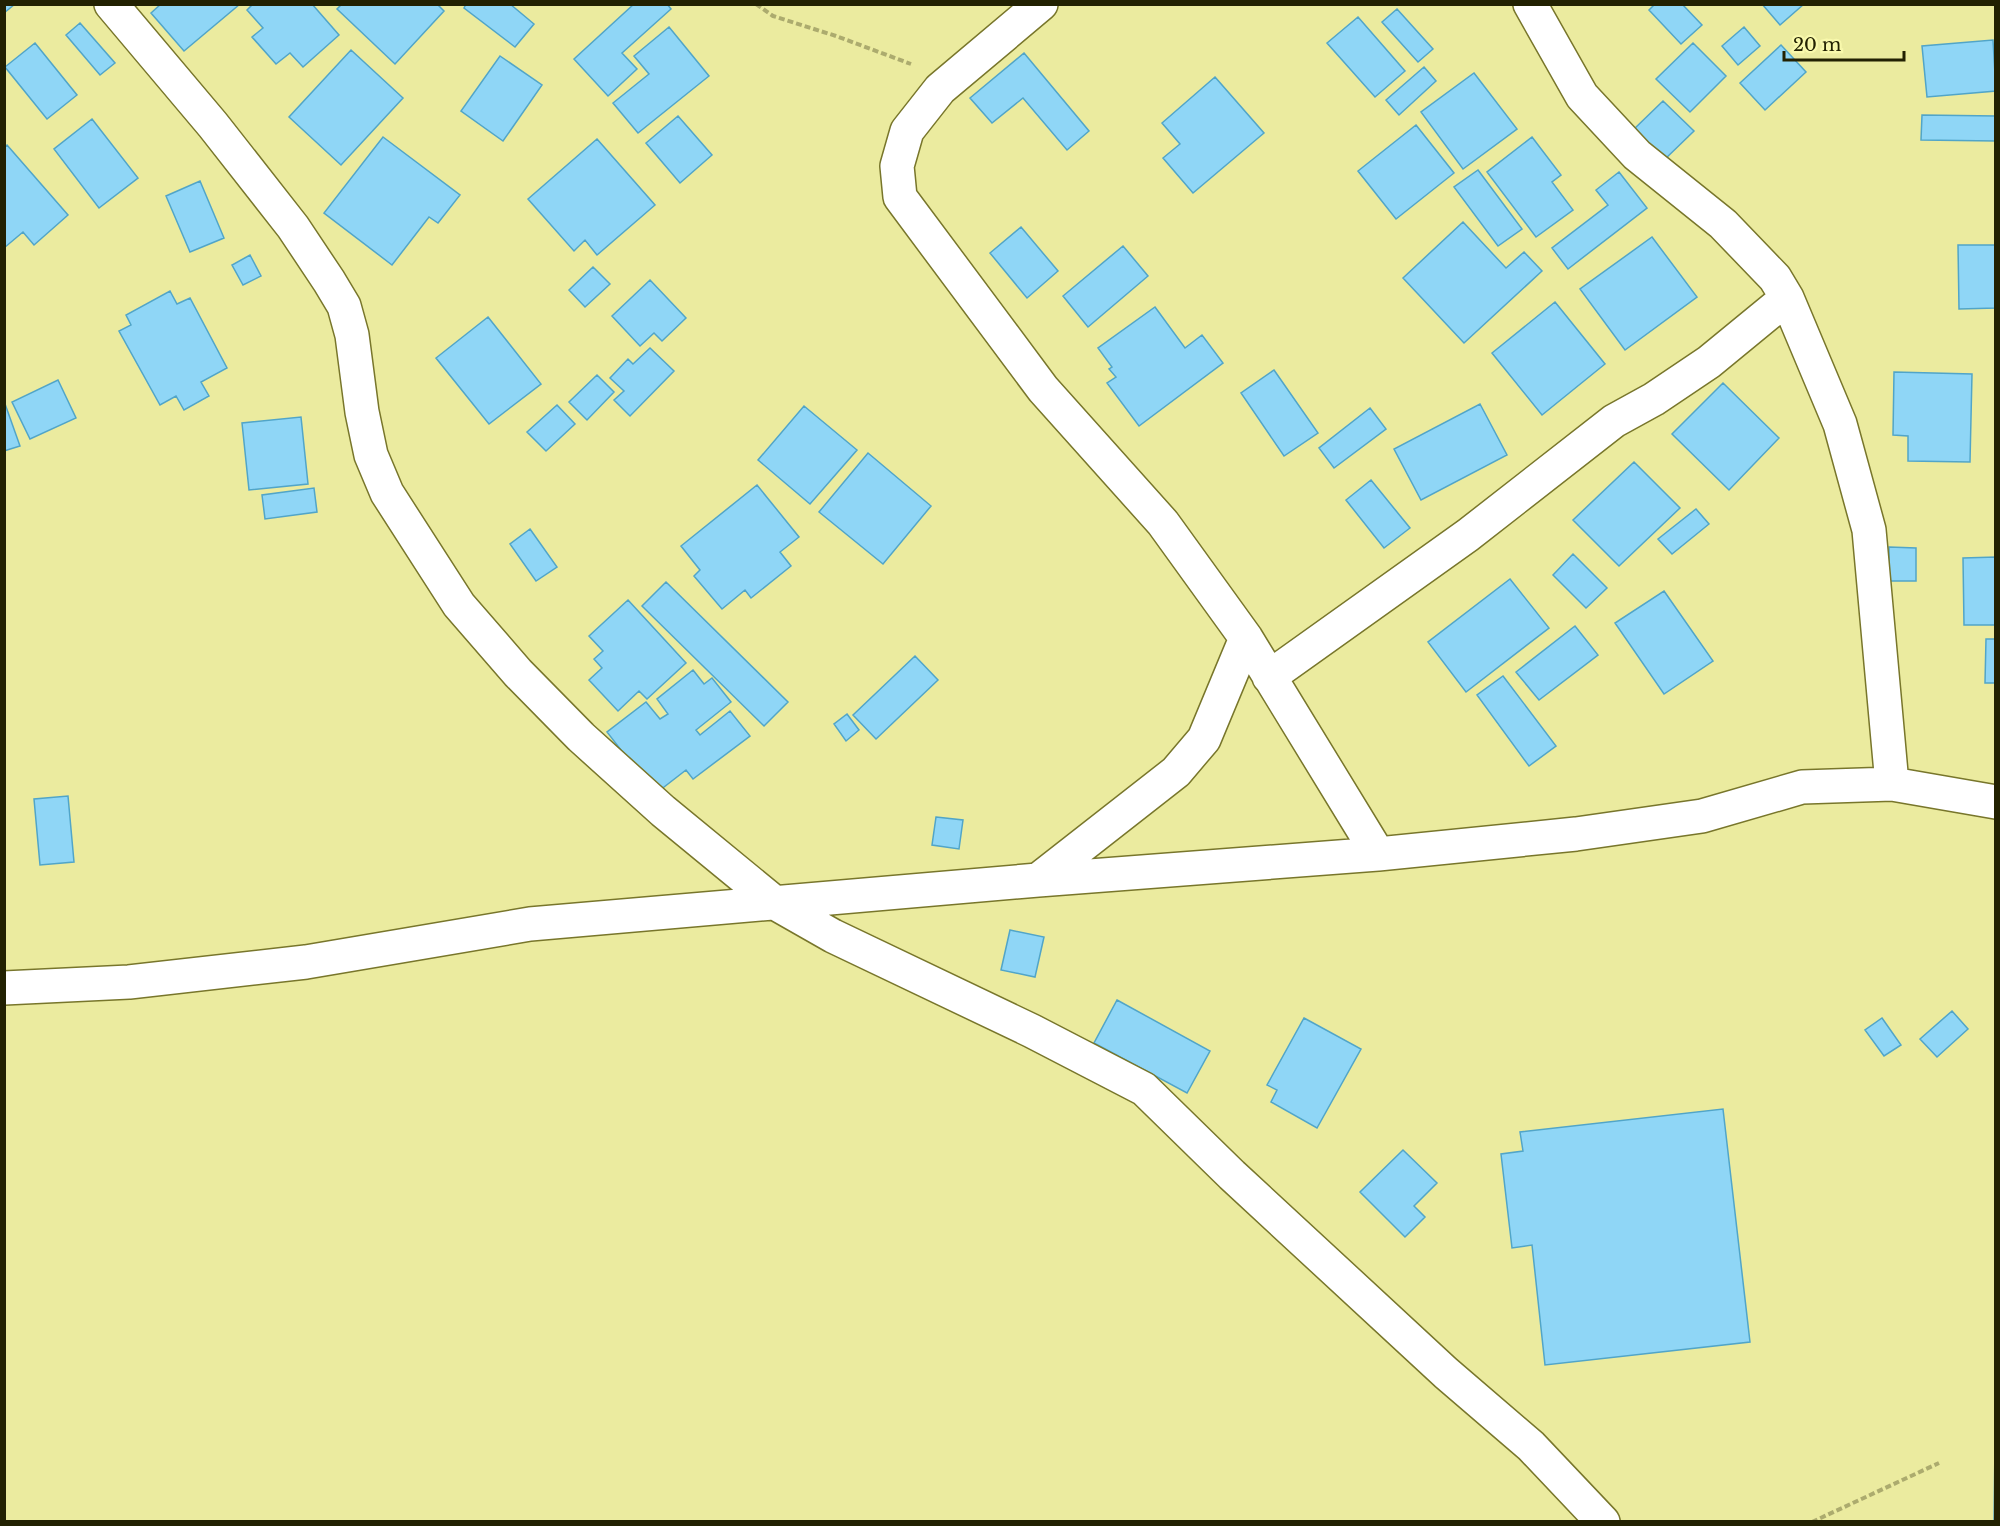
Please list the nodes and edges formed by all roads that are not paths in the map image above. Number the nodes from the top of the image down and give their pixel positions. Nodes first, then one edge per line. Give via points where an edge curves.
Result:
1 (111, 4) edge
2 (1041, 4) edge
3 (1530, 4) edge
4 (1787, 298) junction
5 (1246, 638) junction
6 (1269, 677) junction
7 (1892, 784) junction
8 (1995, 802) edge
9 (1378, 854) junction
10 (1038, 880) junction
11 (775, 903) junction
12 (4, 988) edge
13 (1603, 1521) edge

1 - 11 street via 293,227 344,306 371,455 387,493 459,605 581,737
2 - 5 street via 940,88 907,131 897,166 900,197 1043,389 1163,522
3 - 4 street via 1582,96 1637,155 1723,224 1775,278
4 - 6 street via 1709,362 1614,421 1468,535
4 - 7 street via 1840,424 1869,530
5 - 6 street
5 - 10 street via 1204,739 1176,772
6 - 9 street
7 - 8 street
7 - 9 street via 1802,787 1702,816 1576,834
9 - 10 street
10 - 11 street
11 - 12 street via 530,924 306,962 129,982
11 - 13 street via 833,936 1144,1089 1446,1373 1532,1446

